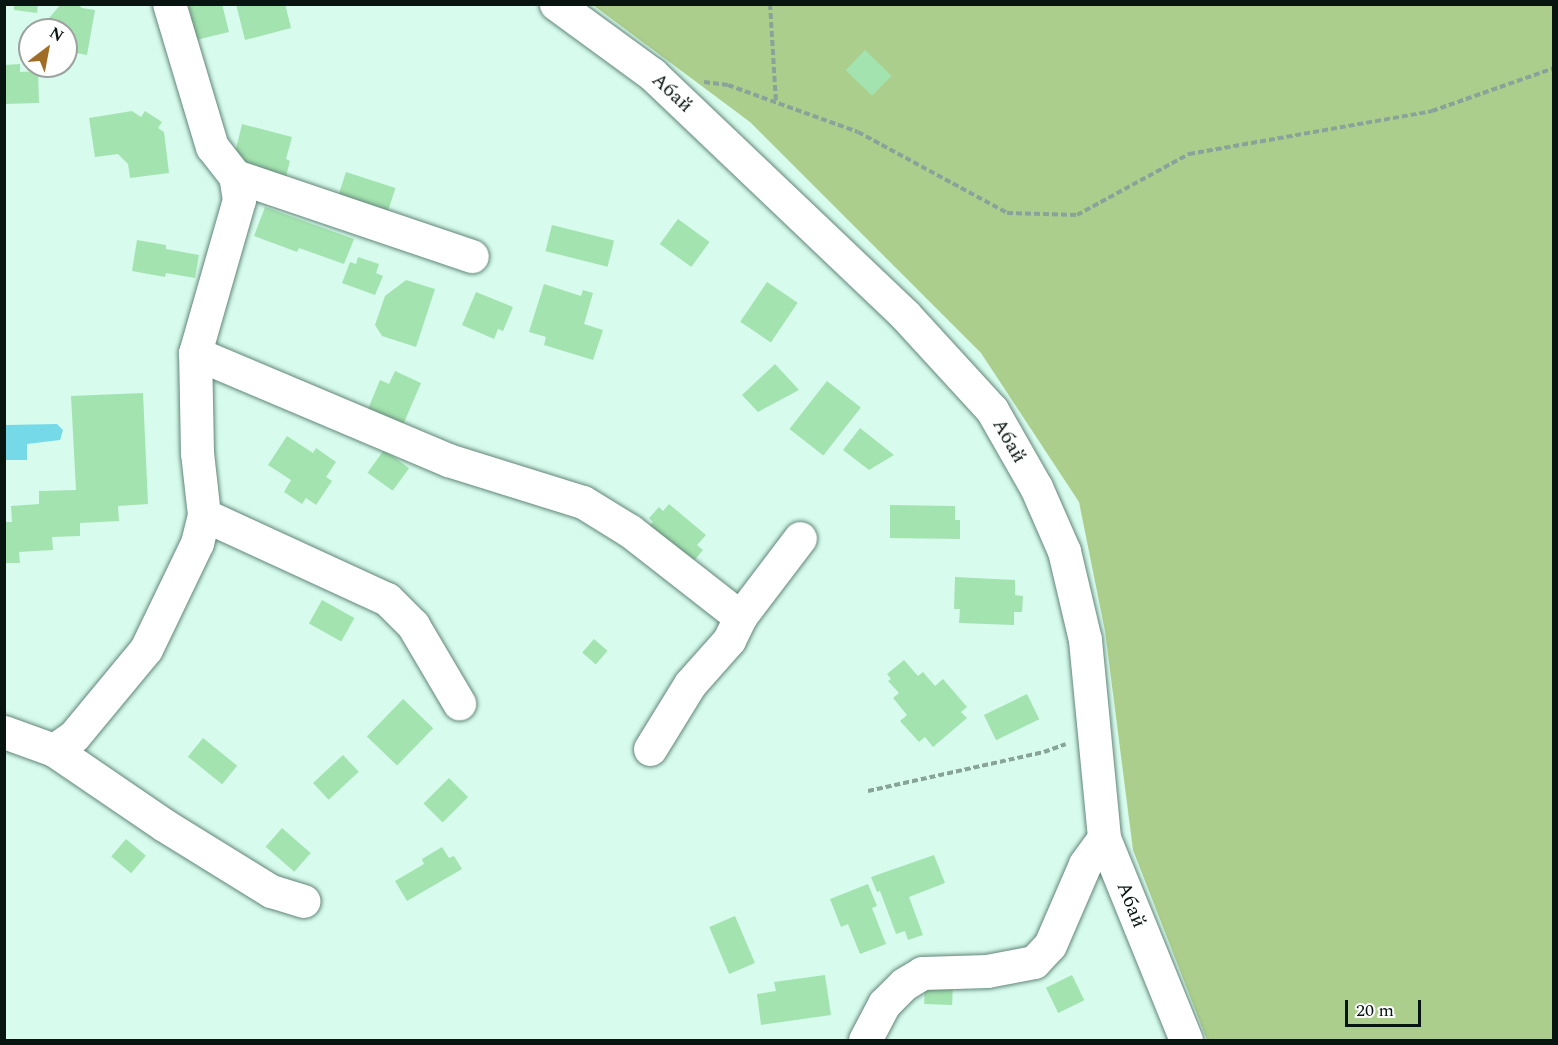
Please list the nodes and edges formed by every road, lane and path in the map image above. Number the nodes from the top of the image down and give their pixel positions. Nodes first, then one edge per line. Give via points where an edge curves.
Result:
1 (169, 4) edge
2 (556, 4) edge
3 (770, 4) edge
4 (1554, 68) edge
5 (695, 81) dead end
6 (777, 103) junction
7 (235, 176) junction
8 (472, 256) dead end
9 (195, 353) junction
10 (204, 515) junction
11 (800, 538) dead end
12 (740, 617) junction
13 (459, 703) dead end
14 (4, 732) edge
15 (1094, 734) junction
16 (650, 749) dead end
17 (54, 750) junction
18 (868, 791) dead end
19 (1104, 838) junction
20 (303, 901) dead end
21 (865, 1041) edge
22 (1186, 1041) edge

1 - 7 street via 212,147
2 - 15 street, Абай via 652,74 905,315 992,410 1036,487 1064,551 1085,640
3 - 6 path
4 - 6 path via 1432,111 1189,154 1077,215 1007,213 858,132
5 - 6 path via 728,85
7 - 8 street
7 - 9 street via 238,200
9 - 10 street via 197,453
9 - 12 street via 448,460 583,502 630,531
10 - 13 street via 387,599 413,625
10 - 17 street via 197,543 146,649 74,736
11 - 12 street
12 - 16 street via 729,640 690,684
14 - 17 street
15 - 18 path via 1044,752
15 - 19 street, Абай
17 - 20 street via 271,891
19 - 21 street via 1085,864 1050,945 1034,962 987,970 922,973 884,1004
19 - 22 street, Абай

